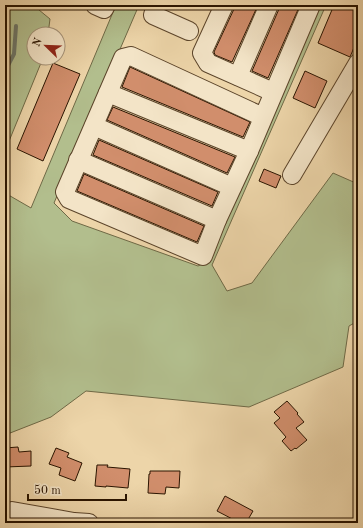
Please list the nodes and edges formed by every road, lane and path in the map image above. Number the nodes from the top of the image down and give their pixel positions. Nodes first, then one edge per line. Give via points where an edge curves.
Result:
1 (95, 5) edge
2 (106, 5) edge
3 (156, 5) edge
4 (224, 5) edge
5 (269, 5) edge
6 (311, 5) edge
7 (189, 31) dead end
8 (358, 63) edge
9 (238, 76) junction
10 (273, 92) junction
11 (108, 93) junction
12 (263, 117) junction
13 (94, 126) junction
14 (249, 151) junction
15 (78, 160) junction
16 (292, 175) dead end
17 (232, 186) junction
18 (217, 220) junction
19 (12, 511) dead end
20 (88, 523) edge

1 - 2 street via 104,9
3 - 7 street via 152,15
4 - 9 street via 202,53 208,63
5 - 9 street
6 - 10 street
8 - 16 street
9 - 10 street
10 - 12 street
11 - 12 street via 124,58 131,56
11 - 13 street
11 - 14 street
12 - 14 street
13 - 15 street
13 - 17 street
14 - 17 street
15 - 18 street
15 - 18 street via 65,192 69,199 203,256
17 - 18 street
19 - 20 street

